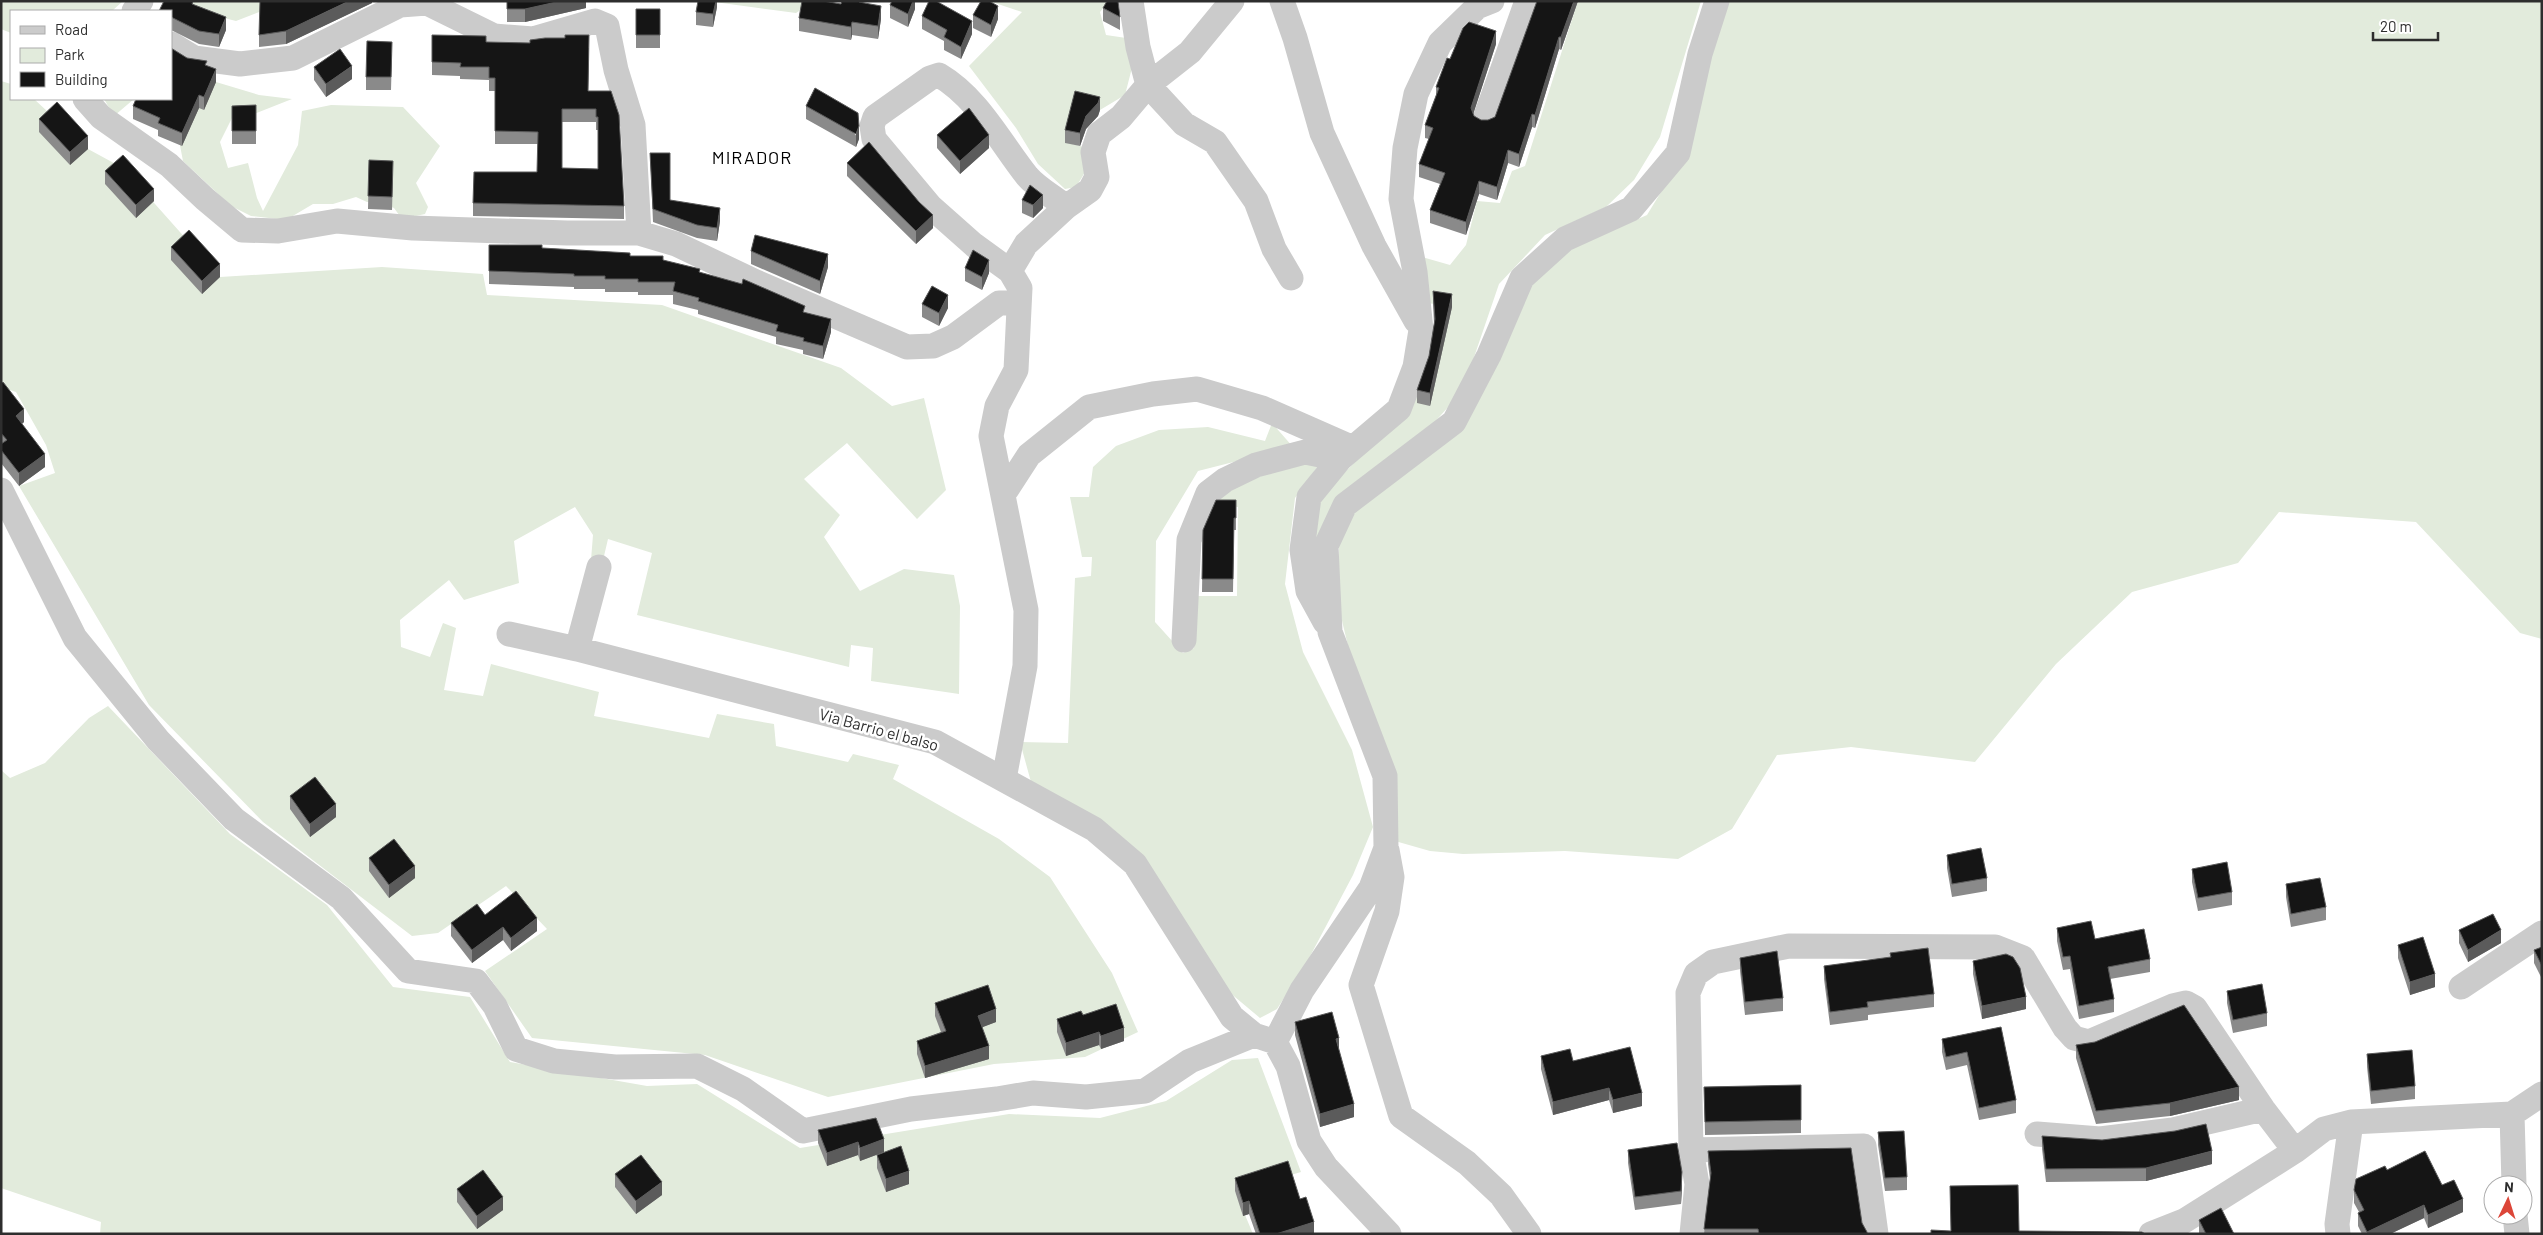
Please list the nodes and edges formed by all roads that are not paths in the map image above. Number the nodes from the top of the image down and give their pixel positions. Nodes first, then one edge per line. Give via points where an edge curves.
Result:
1 (1131, 1) edge
2 (1232, 1) edge
3 (1282, 1) edge
4 (1492, 1) edge
5 (1527, 1) edge
6 (1717, 1) edge
7 (172, 45) edge
8 (1148, 85) junction
9 (86, 100) edge
10 (1485, 119) edge
11 (1066, 207) junction
12 (639, 233) junction
13 (1010, 271) junction
14 (1291, 278) dead end
15 (1019, 302) junction
16 (1421, 330) junction
17 (1346, 453) junction
18 (1, 490) edge
19 (1003, 496) junction
20 (599, 567) dead end
21 (1330, 632) junction
22 (509, 634) dead end
23 (1184, 640) dead end
24 (577, 649) junction
25 (1004, 779) junction
26 (1386, 848) junction
27 (2542, 933) edge
28 (2462, 988) dead end
29 (1264, 1039) junction
30 (2542, 1094) edge
31 (2264, 1109) junction
32 (2512, 1114) junction
33 (2351, 1122) junction
34 (2037, 1134) dead end
35 (1691, 1150) junction
36 (2295, 1151) junction
37 (2514, 1175) edge
38 (1389, 1234) edge
39 (1529, 1234) edge
40 (1692, 1234) edge
41 (1876, 1234) edge
42 (2151, 1234) edge
43 (2338, 1234) edge

1 - 8 street
2 - 8 street via 1190,52
3 - 16 street via 1322,133 1374,246
4 - 16 street via 1477,7 1440,43 1416,94 1405,148 1401,199 1415,272
5 - 10 street
6 - 21 street via 1700,54 1678,153 1631,209 1565,239 1522,278 1490,355 1454,422 1346,505 1326,546
7 - 12 street via 194,58 240,64 293,58 400,5 428,4 494,36 533,39 595,21 607,26 616,70 633,124
8 - 11 street via 1121,117 1099,134 1093,152 1097,177 1090,190
8 - 14 street via 1184,124 1215,142 1256,201 1274,249
9 - 12 street via 101,117 169,165 242,230 278,231 336,221 413,228 567,234
11 - 13 street via 1026,244
11 - 13 street via 1028,178 990,124 950,82 939,75 875,117 872,126 874,139 930,206 974,245
12 - 15 street via 676,244 907,347 933,346 953,337 999,303
13 - 15 street via 1020,288
15 - 19 street via 1016,370 997,406 991,436
16 - 17 street via 1415,367 1399,409
17 - 19 street via 1262,408 1197,389 1153,394 1088,407 1029,454
17 - 21 street via 1309,498 1302,550 1308,591
17 - 23 street via 1306,452 1256,465 1225,480 1208,493 1188,540
18 - 29 street via 75,638 158,740 234,819 341,898 408,971 476,981 494,1006 516,1049 554,1061 615,1067 697,1066 743,1089 803,1131 911,1109 1033,1093 1086,1096 1145,1091 1190,1061
19 - 25 street via 1026,610 1025,666
20 - 24 street
21 - 26 street via 1385,776
22 - 24 street, Via Barrio el balso
24 - 25 street, Via Barrio el balso via 935,742
25 - 29 street, Via Barrio el balso via 1094,829 1134,864 1232,1017
26 - 29 street via 1371,888 1302,990
26 - 39 street via 1392,877 1387,911 1361,985 1401,1116 1467,1163 1502,1195
27 - 28 street
29 - 38 street via 1288,1066 1309,1141 1326,1167
30 - 32 street
31 - 34 street via 2173,1130 2100,1139
31 - 35 street via 2195,1008 2186,1003 2089,1042 2074,1038 2065,1028 2023,958 1996,947 1789,946 1713,962 1696,974 1688,993
31 - 36 street
32 - 33 street
32 - 37 street
33 - 36 street via 2324,1130
33 - 43 street
35 - 40 street via 1697,1184
35 - 41 street via 1864,1146
36 - 42 street via 2184,1222

